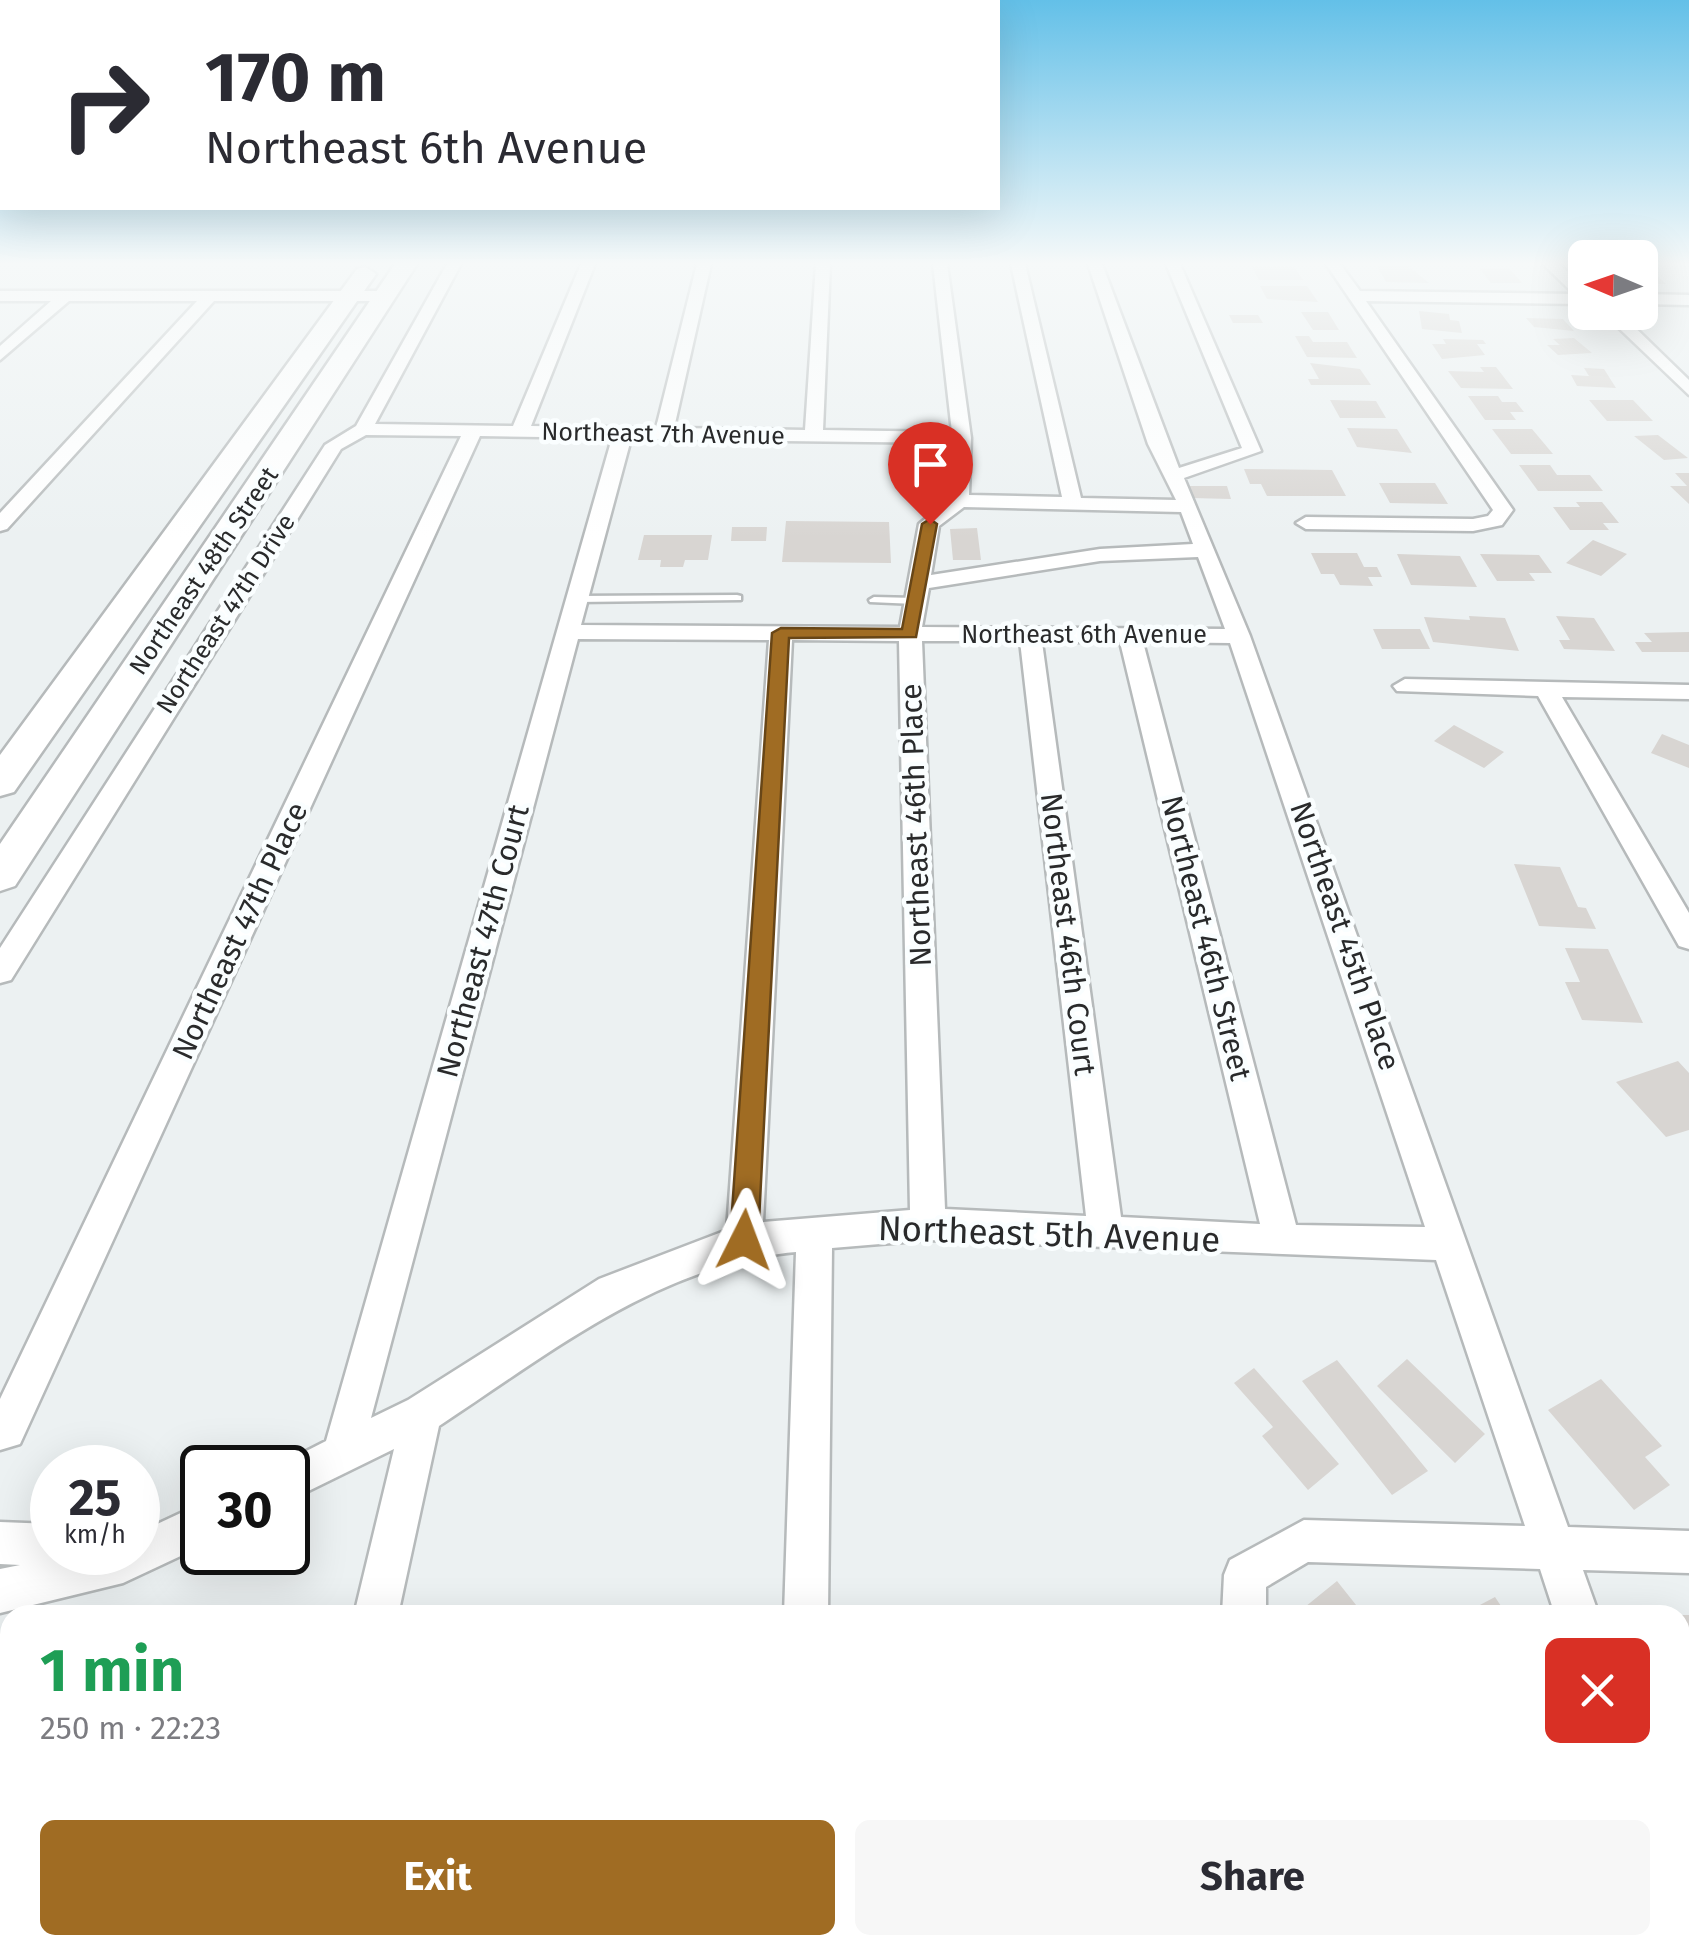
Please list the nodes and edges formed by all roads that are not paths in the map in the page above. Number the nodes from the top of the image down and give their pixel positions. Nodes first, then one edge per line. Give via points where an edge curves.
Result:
1 (156, 355) edge
2 (317, 355) edge
3 (325, 355) edge
4 (404, 355) edge
5 (551, 355) edge
6 (683, 355) edge
7 (818, 355) edge
8 (952, 355) edge
9 (1039, 355) edge
10 (1126, 355) edge
11 (1212, 355) edge
12 (1396, 355) edge
13 (1654, 355) edge
14 (1689, 390) edge
15 (364, 429) junction
16 (472, 431) junction
17 (520, 432) junction
18 (623, 433) junction
19 (664, 434) junction
20 (814, 436) junction
21 (962, 438) junction
22 (1172, 476) junction
23 (959, 500) junction
24 (1073, 504) junction
25 (1190, 506) junction
26 (1306, 523) dead end
27 (0, 525) edge
28 (1206, 550) junction
29 (917, 592) junction
30 (737, 598) dead end
31 (577, 600) junction
32 (874, 600) dead end
33 (568, 632) junction
34 (781, 633) junction
35 (910, 634) junction
36 (1030, 634) junction
37 (1130, 635) junction
38 (1239, 636) junction
39 (1405, 686) dead end
40 (1545, 688) junction
41 (1689, 692) edge
42 (0, 784) edge
43 (0, 876) edge
44 (1689, 938) edge
45 (0, 972) edge
46 (928, 1224) junction
47 (814, 1232) junction
48 (1106, 1234) junction
49 (744, 1240) junction
50 (1282, 1241) junction
51 (1452, 1244) junction
52 (422, 1414) junction
53 (3, 1430) edge
54 (343, 1450) junction
55 (310, 1469) edge
56 (0, 1542) edge
57 (30, 1544) edge
58 (1554, 1548) junction
59 (1689, 1552) edge
60 (49, 1575) edge
61 (0, 1591) edge
62 (1245, 1595) edge
63 (378, 1605) edge
64 (806, 1605) edge
65 (1574, 1605) edge

1 - 27 street
2 - 42 main road, Northeast 48th Street
3 - 43 main road, Northeast 48th Street
4 - 15 street, Northeast 47th Drive
5 - 17 street
6 - 19 street
7 - 20 street
8 - 21 street
9 - 24 street
10 - 22 street, Northeast 45th Place
11 - 22 street via 1252,451
12 - 26 street via 1502,510 1495,521 1473,525
13 - 14 street
15 - 16 street, Northeast 7th Avenue
15 - 45 street, Northeast 47th Drive via 334,445
16 - 17 street, Northeast 7th Avenue
16 - 53 street, Northeast 47th Place
17 - 18 street, Northeast 7th Avenue
18 - 19 street, Northeast 7th Avenue
18 - 31 street, Northeast 47th Court
19 - 20 street, Northeast 7th Avenue
20 - 21 street, Northeast 7th Avenue
21 - 23 street
22 - 25 street, Northeast 45th Place
23 - 24 street
23 - 29 street, Northeast 46th Place via 930,524
24 - 25 street
25 - 28 street, Northeast 45th Place
28 - 29 street via 1100,555
28 - 38 street, Northeast 45th Place
29 - 32 lane
29 - 35 street, Northeast 46th Place
30 - 31 lane
31 - 33 street, Northeast 47th Court
33 - 34 street, Northeast 6th Avenue
33 - 54 street, Northeast 47th Court
34 - 35 street, Northeast 6th Avenue
34 - 49 street
35 - 36 street, Northeast 6th Avenue
35 - 46 street, Northeast 46th Place
36 - 37 street, Northeast 6th Avenue
36 - 48 street, Northeast 46th Court
37 - 38 street, Northeast 6th Avenue
37 - 50 street, Northeast 46th Street
38 - 51 street, Northeast 45th Place
39 - 40 street
40 - 41 street
40 - 44 street
46 - 47 street, Northeast 5th Avenue
46 - 48 street, Northeast 5th Avenue
47 - 49 street, Northeast 5th Avenue
47 - 64 street
48 - 50 street, Northeast 5th Avenue
49 - 52 street, Northeast 5th Avenue via 612,1292
50 - 51 street, Northeast 5th Avenue
51 - 58 street, Northeast 45th Place
52 - 54 street, Northeast 5th Avenue
52 - 63 street
54 - 55 street, Northeast 5th Avenue
56 - 57 street
58 - 59 street
58 - 62 street via 1304,1541
58 - 65 street, Northeast 45th Place
60 - 61 street

